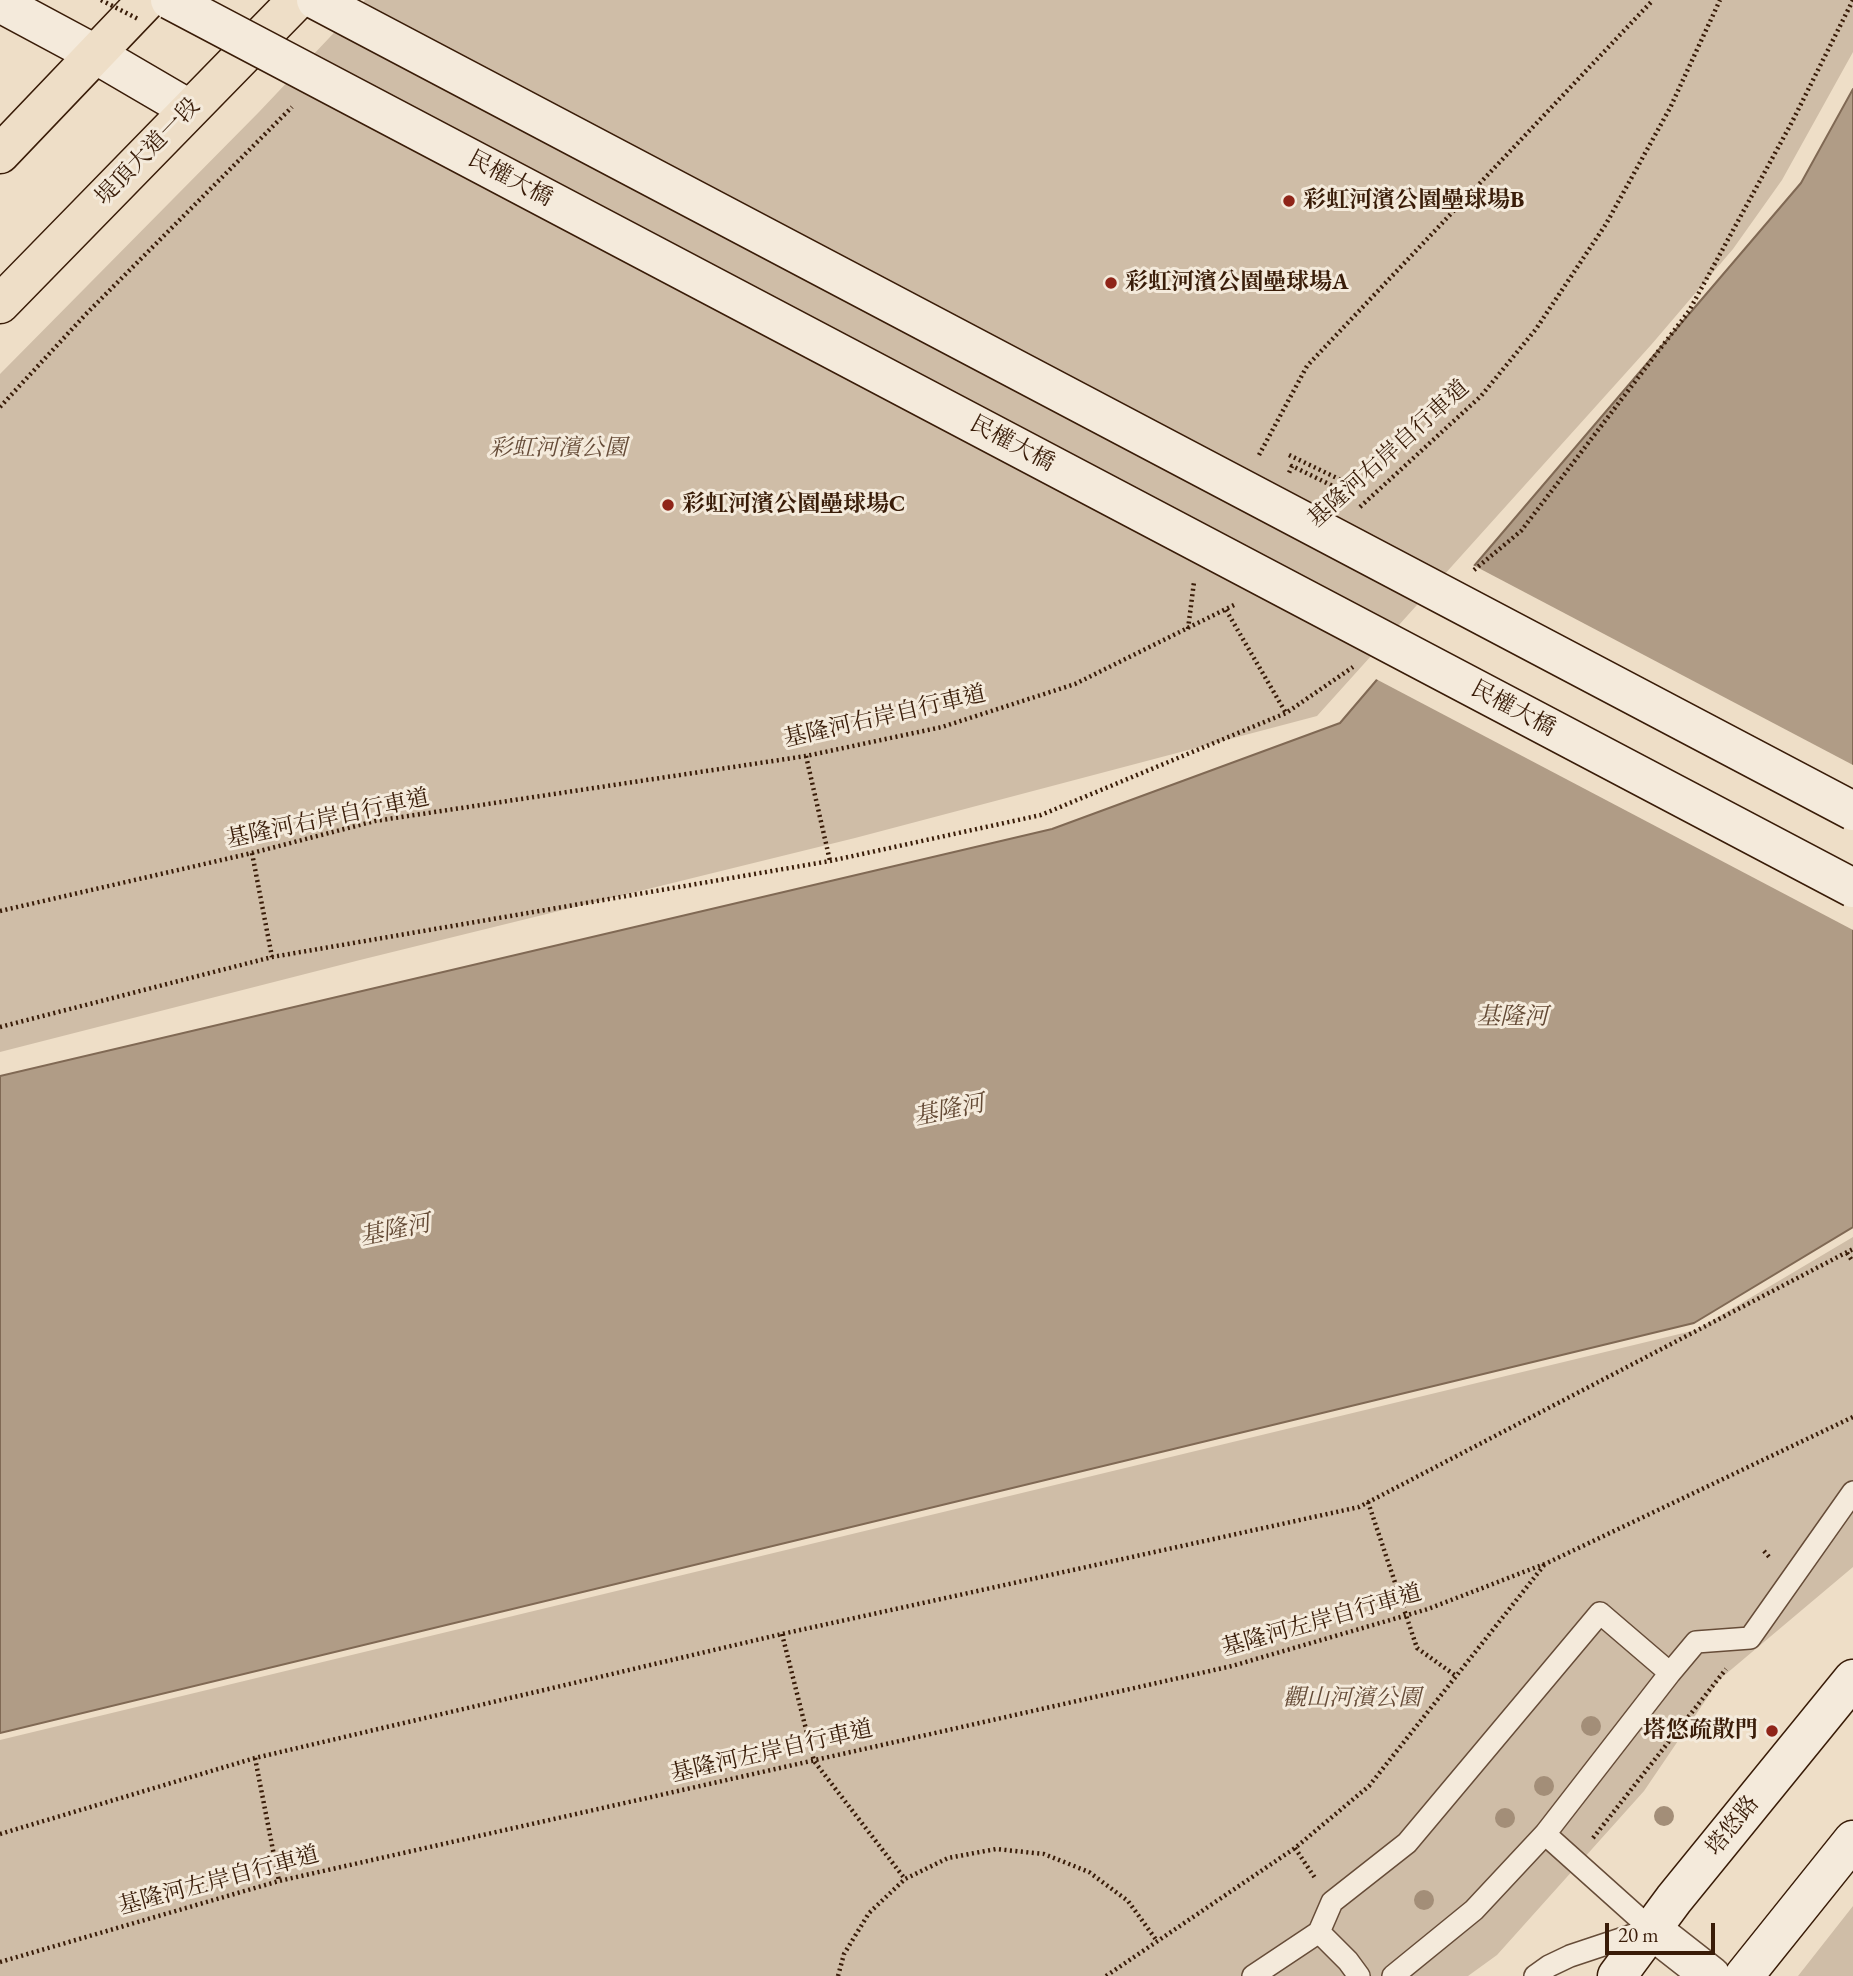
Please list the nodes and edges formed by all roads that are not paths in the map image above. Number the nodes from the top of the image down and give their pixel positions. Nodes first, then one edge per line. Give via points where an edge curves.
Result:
1 (147, 0) edge
2 (170, 0) edge
3 (297, 0) edge
4 (316, 0) edge
5 (0, 3) edge
6 (95, 54) junction
7 (189, 109) junction
8 (0, 154) edge
9 (0, 304) edge
10 (1853, 811) edge
11 (1853, 888) edge
12 (1853, 1492) edge
13 (1670, 1673) junction
14 (1853, 1679) edge
15 (1545, 1834) junction
16 (1853, 1840) edge
17 (1651, 1929) junction
18 (1319, 1932) junction
19 (1253, 1976) edge
20 (1359, 1976) edge
21 (1394, 1976) edge
22 (1535, 1976) edge
23 (1617, 1976) edge
24 (1711, 1976) edge
25 (1744, 1976) edge

1 - 6 highway
2 - 11 main road, 民權大橋, bridge
3 - 7 highway, 堤頂大道一段
4 - 10 main road, bridge
5 - 6 main road
6 - 7 main road
6 - 8 highway
7 - 9 highway, 堤頂大道一段
12 - 13 lane via 1750,1638 1696,1642
13 - 15 lane
13 - 18 lane via 1600,1613 1407,1843 1332,1902
14 - 17 main road, 塔悠路
15 - 17 lane
15 - 21 lane via 1474,1910
16 - 25 main road
17 - 22 lane via 1570,1956
17 - 23 main road, 塔悠路
17 - 24 main road
18 - 19 lane
18 - 20 lane

